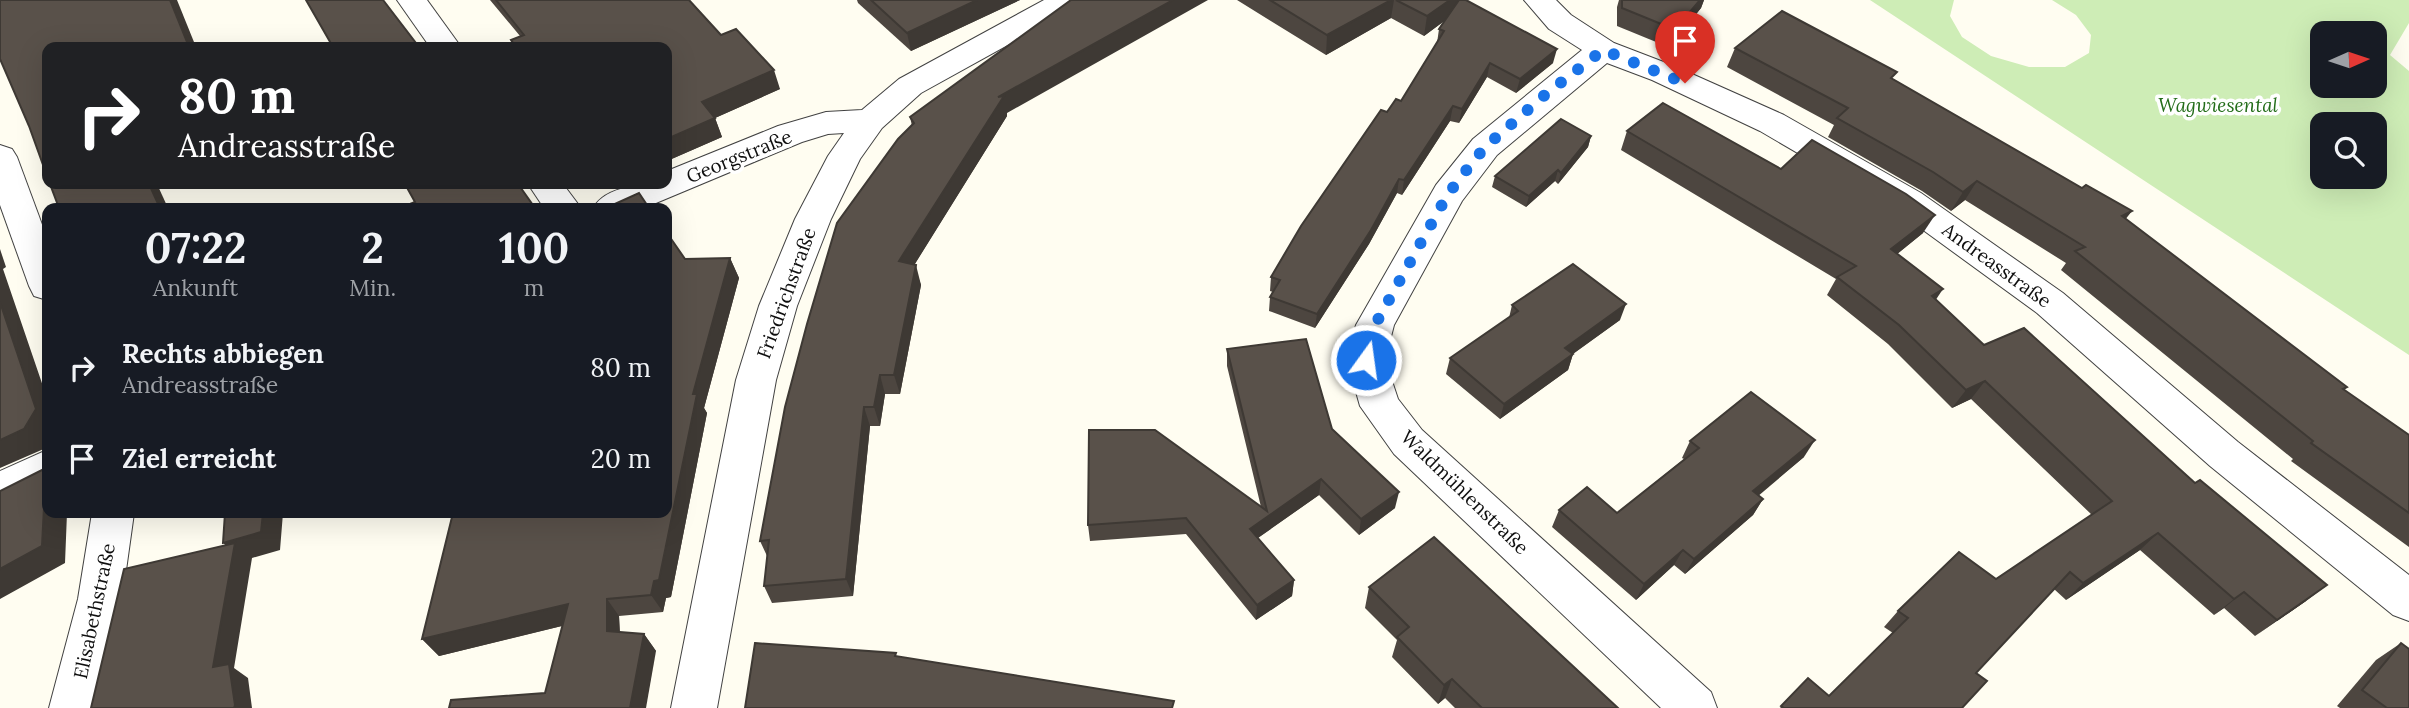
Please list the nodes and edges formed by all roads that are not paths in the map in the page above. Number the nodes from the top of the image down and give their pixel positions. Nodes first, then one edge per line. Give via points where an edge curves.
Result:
1 (412, 0) edge
2 (1067, 0) edge
3 (1539, 0) edge
4 (442, 42) edge
5 (1603, 50) junction
6 (870, 120) junction
7 (0, 157) edge
8 (672, 183) edge
9 (657, 189) edge
10 (623, 203) edge
11 (42, 272) edge
12 (42, 470) edge
13 (0, 491) edge
14 (112, 518) edge
15 (2409, 601) edge
16 (72, 708) edge
17 (694, 708) edge
18 (1695, 708) edge

1 - 4 street
2 - 6 street, Friedrichstraße via 910,86
3 - 5 street, Andreasstraße via 1560,22
5 - 15 street, Andreasstraße via 1663,72 1772,123 1909,202 2050,303 2224,454
5 - 18 street, Waldmühlenstraße via 1485,147 1448,194 1375,325 1366,360 1380,406 1408,442
6 - 8 street, Georgstraße via 826,123 790,134
6 - 17 street, Friedrichstraße via 845,156 813,219 774,318 756,380
7 - 11 street
9 - 10 street, Georgstraße
12 - 13 street
14 - 16 street, Elisabethstraße via 100,599

